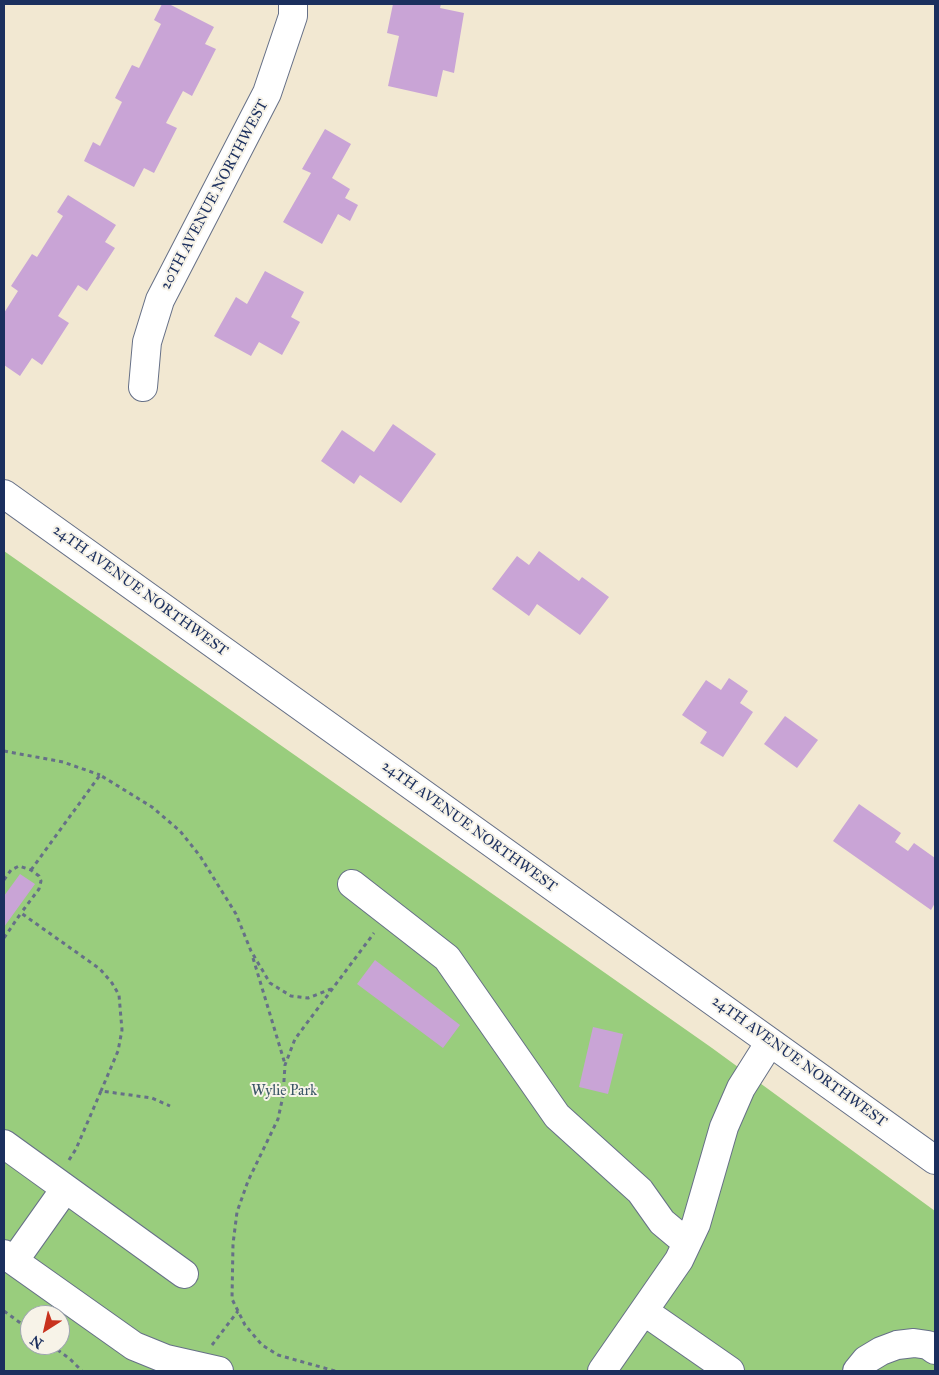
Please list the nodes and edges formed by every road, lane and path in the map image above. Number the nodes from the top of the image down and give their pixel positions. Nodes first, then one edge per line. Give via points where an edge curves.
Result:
1 (293, 4) edge
2 (143, 387) dead end
3 (4, 494) edge
4 (4, 751) edge
5 (100, 775) junction
6 (31, 870) junction
7 (4, 880) edge
8 (352, 884) dead end
9 (22, 913) junction
10 (388, 913) junction
11 (4, 938) edge
12 (251, 951) junction
13 (333, 988) junction
14 (770, 1042) junction
15 (285, 1065) junction
16 (101, 1091) junction
17 (170, 1106) dead end
18 (4, 1144) edge
19 (935, 1160) edge
20 (60, 1185) junction
21 (687, 1243) junction
22 (9, 1257) edge
23 (184, 1274) dead end
24 (4, 1311) edge
25 (238, 1311) junction
26 (645, 1312) junction
27 (20, 1323) edge
28 (935, 1350) edge
29 (65, 1355) edge
30 (208, 1369) edge
31 (327, 1370) edge
32 (82, 1371) edge
33 (335, 1371) edge
34 (602, 1371) edge
35 (730, 1371) edge
36 (857, 1371) edge

1 - 2 street, 20TH AVENUE NORTHWEST via 293,16 267,93 160,300 147,342
3 - 14 street, 24TH AVENUE NORTHWEST
4 - 5 path via 63,762
5 - 6 path
5 - 12 path via 152,807 180,831 200,856 236,914
6 - 7 path via 18,866
6 - 9 path via 41,882
8 - 10 street
9 - 11 path
9 - 16 path via 100,969 119,995 122,1030 118,1051
10 - 13 path
10 - 21 street via 447,958 557,1116 640,1191 662,1222
12 - 13 path via 270,983 291,996 308,998
12 - 15 path
13 - 15 path via 295,1039
14 - 19 street, 24TH AVENUE NORTHWEST
14 - 21 street via 741,1088 724,1127 712,1174
15 - 25 path via 284,1096 278,1119 237,1212 232,1300
16 - 17 path via 152,1098
16 - 20 path
18 - 20 street
20 - 22 street
20 - 23 street
21 - 26 street
22 - 30 street via 134,1346 166,1359
24 - 27 path
25 - 30 path
25 - 31 path via 262,1345 278,1355
26 - 34 street
26 - 35 street
28 - 36 street via 914,1342 897,1345 866,1360
29 - 32 path
31 - 33 path

